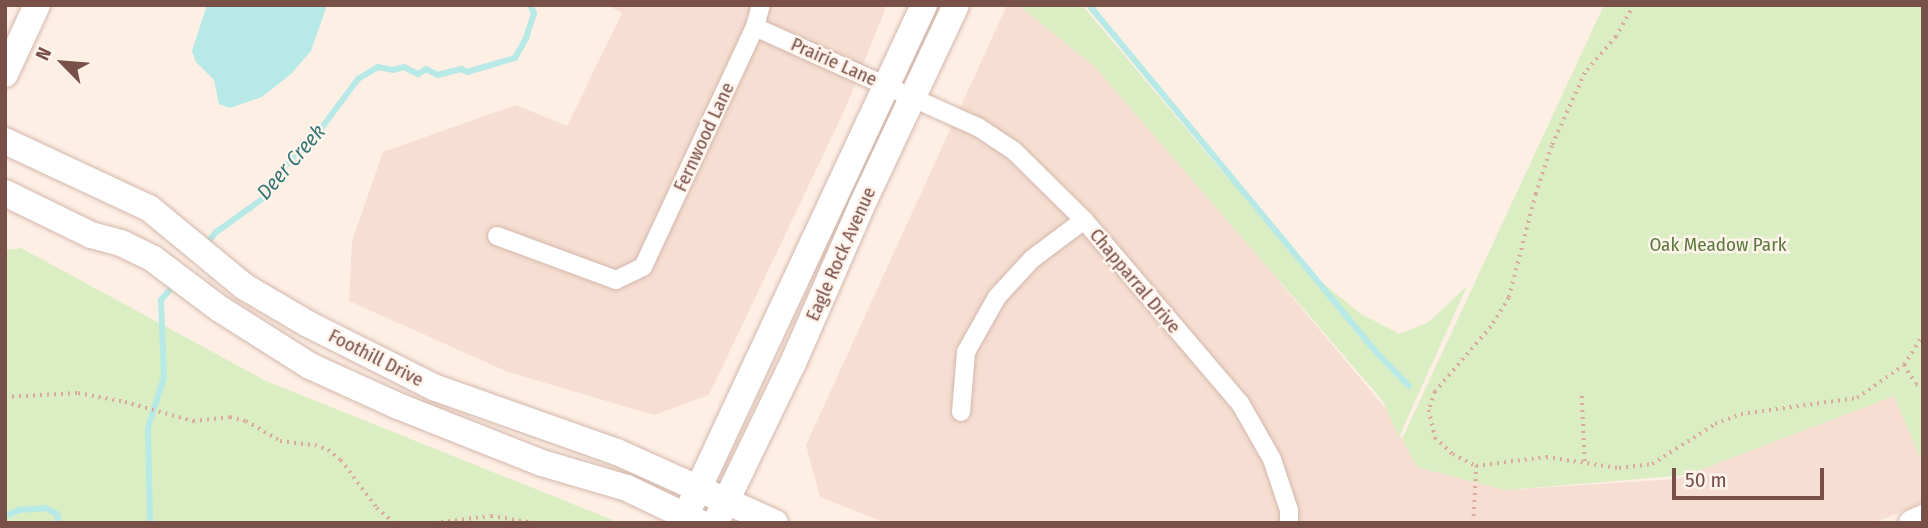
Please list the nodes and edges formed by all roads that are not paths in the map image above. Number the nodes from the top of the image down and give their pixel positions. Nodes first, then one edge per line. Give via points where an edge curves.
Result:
1 (37, 5) edge
2 (761, 5) edge
3 (924, 5) edge
4 (956, 5) edge
5 (755, 27) junction
6 (5, 74) edge
7 (887, 86) junction
8 (913, 97) junction
9 (5, 141) edge
10 (5, 193) edge
11 (1084, 220) junction
12 (497, 236) dead end
13 (961, 412) dead end
14 (698, 488) junction
15 (720, 512) edge
16 (1923, 518) edge
17 (689, 520) edge
18 (775, 523) edge
19 (1289, 523) edge
20 (1912, 523) edge

1 - 6 street
2 - 5 street, Fernwood Lane
3 - 7 street, Eagle Rock Avenue
4 - 8 street, Eagle Rock Avenue
5 - 7 street, Prairie Lane
5 - 12 street, Fernwood Lane via 643,267 616,280
7 - 8 street, Prairie Lane
7 - 14 street, Eagle Rock Avenue
8 - 11 street, Chapparral Drive via 978,127 1014,151
8 - 15 street, Eagle Rock Avenue
9 - 14 street, Foothill Drive via 149,208 245,287 308,324 436,388 617,452
10 - 17 street, Foothill Drive via 91,236 121,243 152,258 219,309 310,366 542,463 627,488
11 - 13 street via 1032,258 996,297 966,352
11 - 19 street, Chapparral Drive via 1240,403 1272,459
14 - 15 street, Foothill Drive
14 - 17 street, Eagle Rock Avenue
15 - 18 street, Foothill Drive
16 - 20 street

